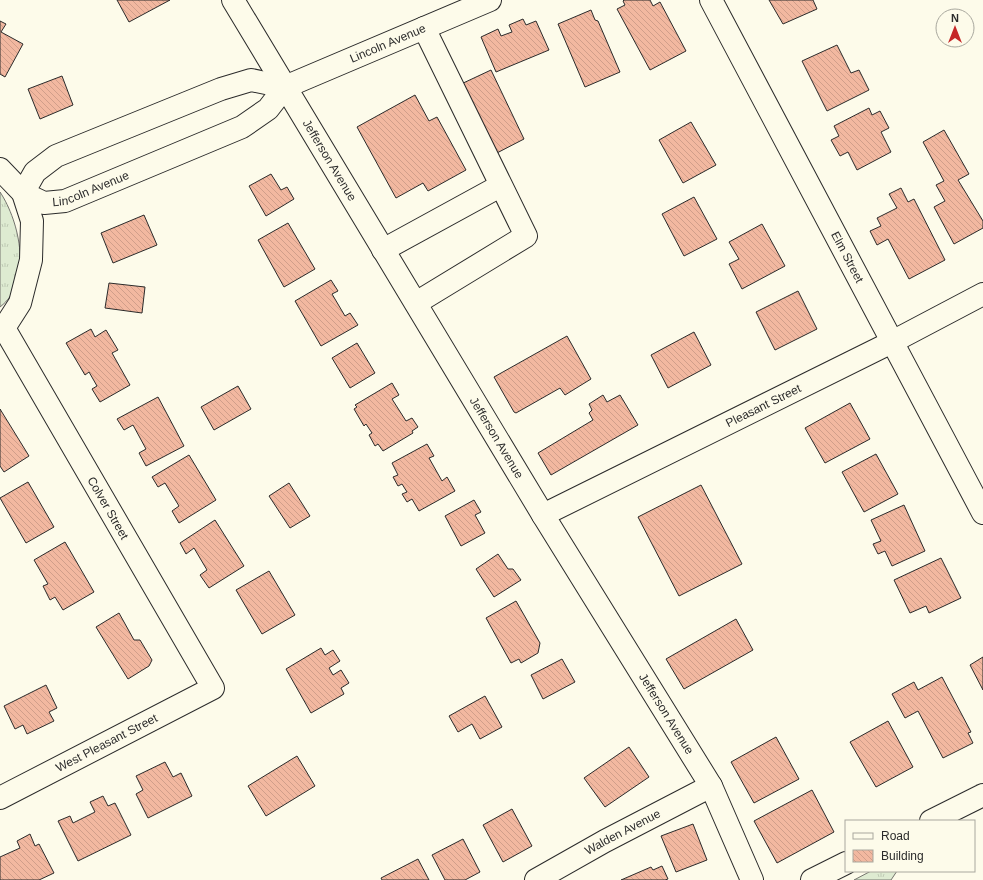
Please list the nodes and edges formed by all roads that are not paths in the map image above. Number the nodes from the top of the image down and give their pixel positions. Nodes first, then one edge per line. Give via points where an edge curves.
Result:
1 (233, 0) edge
2 (490, 0) edge
3 (711, 0) edge
4 (424, 28) junction
5 (285, 87) junction
6 (0, 169) edge
7 (500, 186) junction
8 (23, 194) junction
9 (383, 250) junction
10 (983, 294) edge
11 (416, 304) junction
12 (2, 329) edge
13 (892, 342) junction
14 (983, 513) edge
15 (543, 515) junction
16 (213, 688) joint
17 (711, 786) junction
18 (983, 795) edge
19 (0, 798) edge
20 (933, 820) edge
21 (845, 864) edge
22 (536, 880) edge
23 (752, 880) edge
24 (812, 880) edge

1 - 5 street, Jefferson Avenue
2 - 4 street, Lincoln Avenue
3 - 13 street, Elm Street
4 - 5 street, Lincoln Avenue
4 - 7 street
5 - 8 street, Lincoln Avenue via 268,109 242,127 65,201 44,203
5 - 8 street via 251,80 221,88 56,156 35,172
5 - 9 street, Jefferson Avenue
6 - 8 street
7 - 9 street
7 - 11 street via 526,236
8 - 12 street via 32,221 31,260 20,303
9 - 11 street, Jefferson Avenue
10 - 13 street, Pleasant Street
11 - 15 street, Jefferson Avenue
12 - 16 street, Colver Street
13 - 14 street, Elm Street
13 - 15 street, Pleasant Street
15 - 17 street, Jefferson Avenue
16 - 19 street, West Pleasant Street
17 - 22 street, Walden Avenue
17 - 23 street, Jefferson Avenue
18 - 20 street
21 - 24 street

